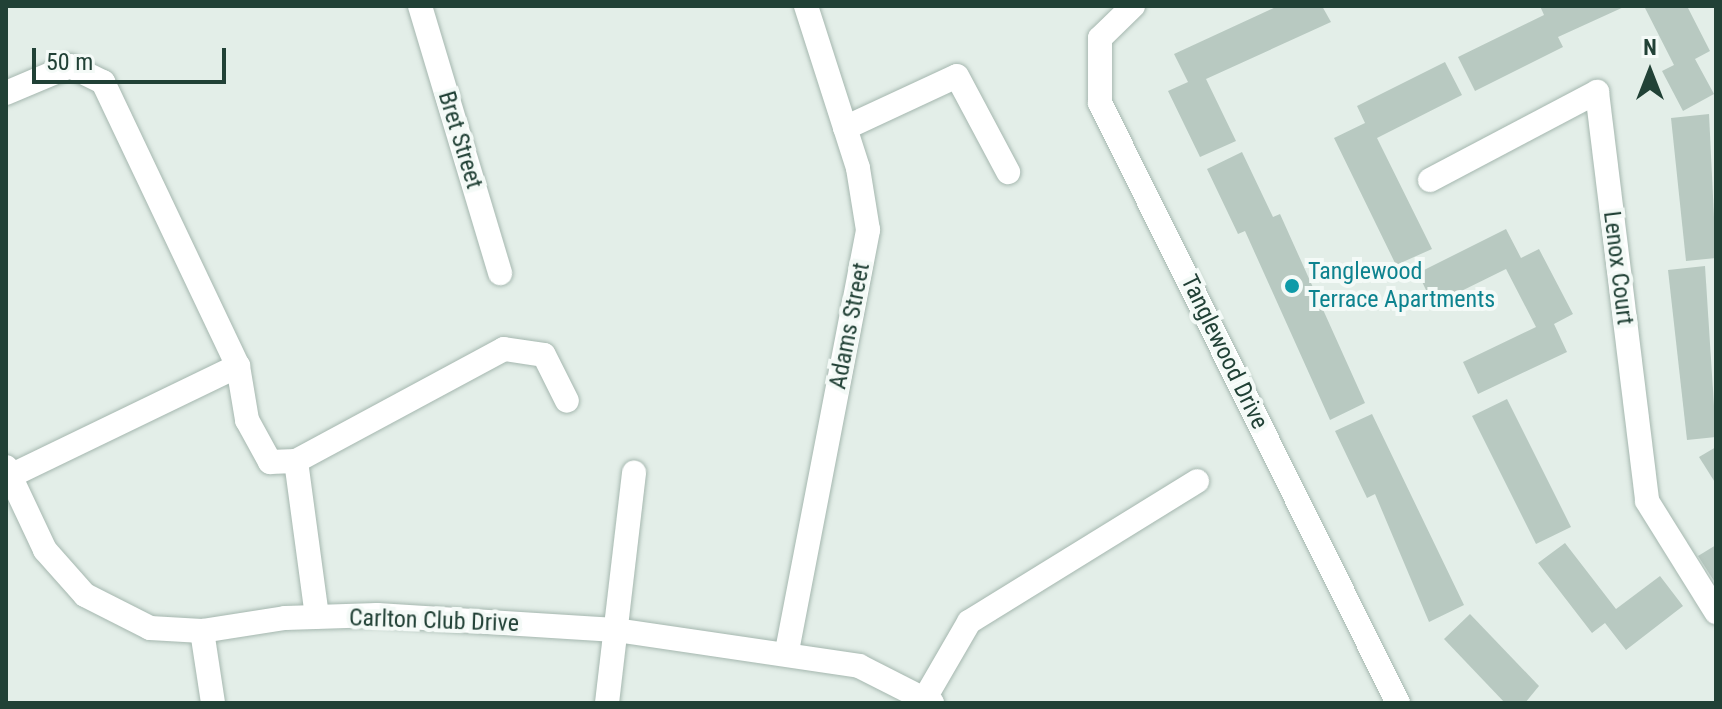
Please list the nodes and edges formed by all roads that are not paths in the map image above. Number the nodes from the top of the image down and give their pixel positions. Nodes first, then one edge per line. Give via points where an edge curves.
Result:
1 (420, 6) edge
2 (806, 6) edge
3 (1133, 6) edge
4 (6, 93) edge
5 (845, 128) junction
6 (1008, 172) dead end
7 (1430, 180) dead end
8 (500, 273) dead end
9 (238, 366) junction
10 (567, 401) dead end
11 (296, 461) junction
12 (634, 473) dead end
13 (7, 474) edge
14 (1197, 481) dead end
15 (1716, 612) edge
16 (317, 617) junction
17 (616, 630) junction
18 (202, 631) junction
19 (787, 651) junction
20 (928, 701) edge
21 (213, 703) edge
22 (607, 703) edge
23 (1398, 703) edge

1 - 8 street, Bret Street
2 - 5 street, Adams Street
3 - 23 street, Tanglewood Drive via 1100,38 1100,103
4 - 9 street via 70,66 103,82
5 - 6 street via 957,76
5 - 19 street, Adams Street via 868,230
7 - 15 street, Lenox Court via 1597,92 1647,501
9 - 11 street via 247,420 270,462
9 - 13 street
10 - 11 street via 544,355 504,349
11 - 16 street
12 - 17 street
13 - 18 street, Carlton Club Drive via 45,550 85,595 123,620
14 - 20 street via 969,622
16 - 17 street, Carlton Club Drive
16 - 18 street, Carlton Club Drive
17 - 19 street, Carlton Club Drive
17 - 22 street
18 - 21 street
19 - 20 street, Carlton Club Drive via 859,666

